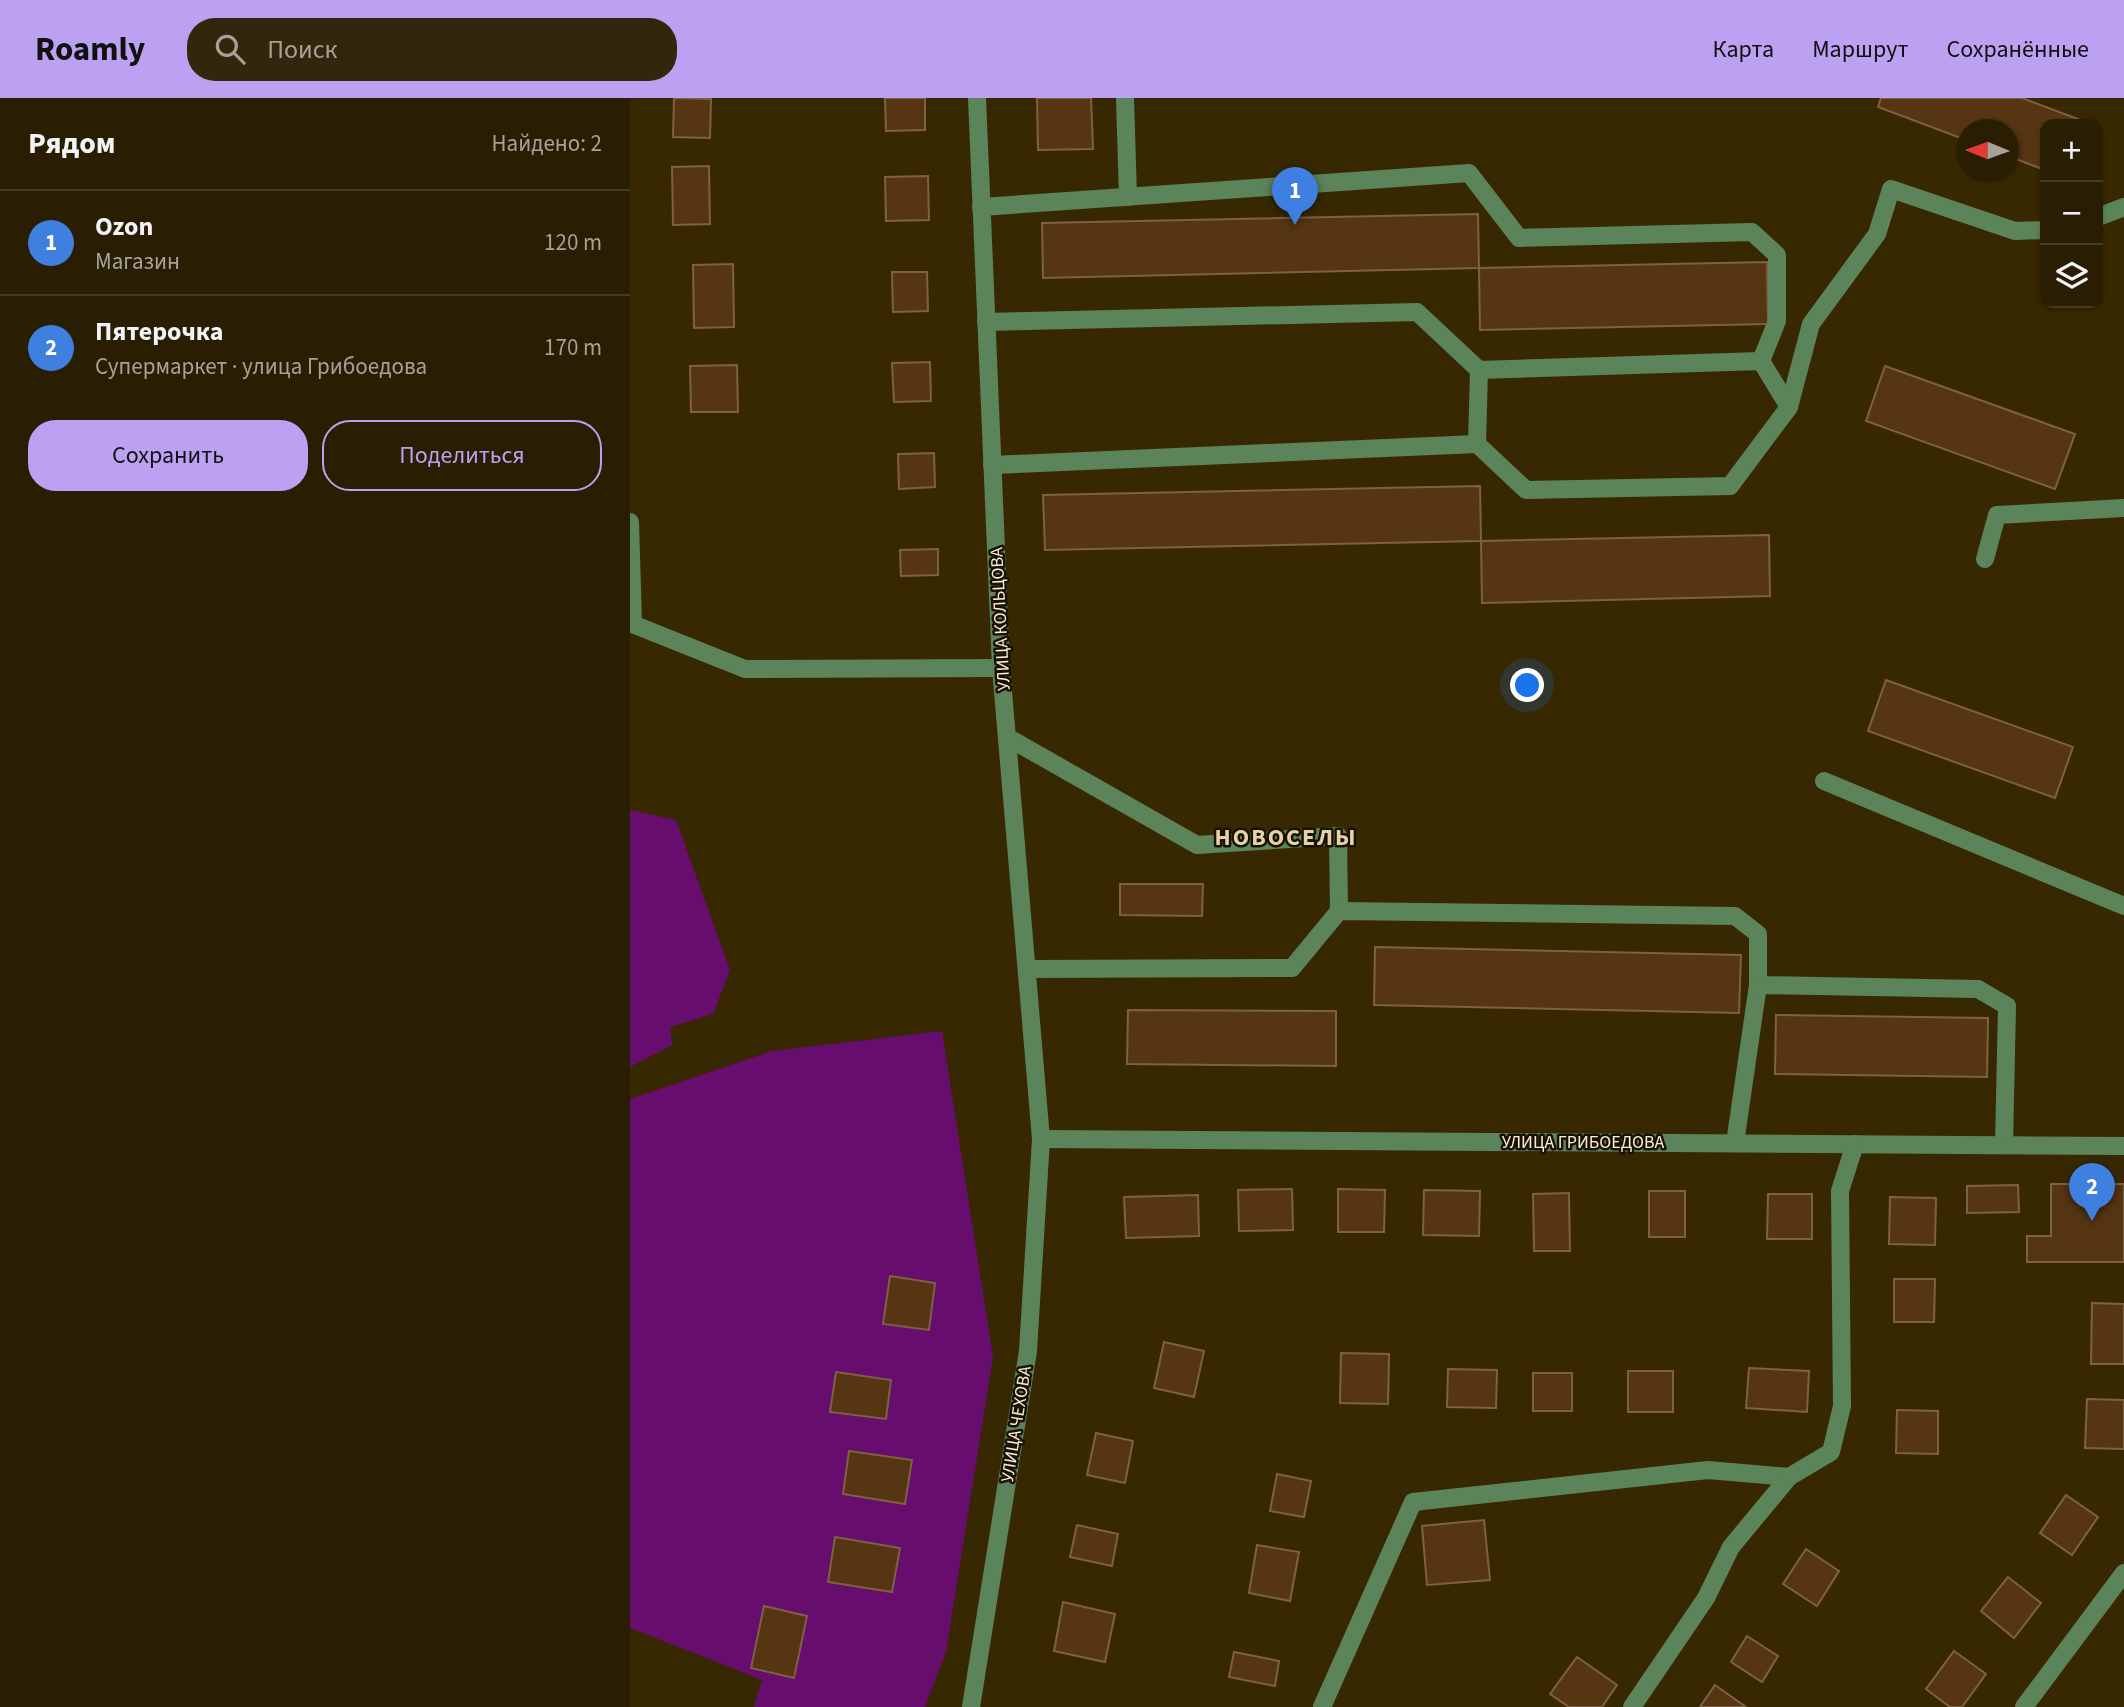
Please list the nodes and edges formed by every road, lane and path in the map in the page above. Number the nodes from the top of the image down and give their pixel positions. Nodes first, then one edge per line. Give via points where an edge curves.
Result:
1 (977, 98) edge
2 (1125, 98) edge
3 (1128, 197) junction
4 (981, 207) junction
5 (2124, 207) edge
6 (2103, 215) edge
7 (2040, 230) edge
8 (986, 322) junction
9 (1761, 361) junction
10 (1479, 370) junction
11 (1789, 407) junction
12 (1478, 444) junction
13 (992, 465) junction
14 (2124, 508) edge
15 (630, 522) edge
16 (1985, 559) dead end
17 (632, 623) edge
18 (1001, 668) junction
19 (1007, 737) junction
20 (1824, 781) dead end
21 (2124, 906) edge
22 (1339, 911) junction
23 (1027, 969) junction
24 (1758, 985) junction
25 (1041, 1139) junction
26 (1735, 1143) junction
27 (1855, 1144) junction
28 (2004, 1145) junction
29 (2124, 1146) edge
30 (1788, 1477) junction
31 (2124, 1573) edge
32 (971, 1707) edge
33 (1322, 1707) edge
34 (1632, 1707) edge
35 (2024, 1707) edge

1 - 4 street, УЛИЦА КОЛЬЦОВА
2 - 3 street
3 - 4 street
3 - 9 street via 1469,173 1519,238 1752,232 1777,255 1777,321
4 - 8 street, УЛИЦА КОЛЬЦОВА
5 - 6 street
7 - 11 street via 2015,231 1891,189 1877,234 1811,324
8 - 10 street via 1418,312
8 - 13 street, УЛИЦА КОЛЬЦОВА
9 - 10 street
9 - 11 street
10 - 12 street
11 - 12 street via 1730,486 1525,490
12 - 13 street
13 - 18 street, УЛИЦА КОЛЬЦОВА
14 - 16 street via 1997,515
15 - 17 street
17 - 18 street via 744,669
18 - 19 street, УЛИЦА КОЛЬЦОВА
19 - 22 street via 1197,845 1338,836
19 - 23 street, УЛИЦА КОЛЬЦОВА
20 - 21 street
22 - 23 street via 1292,968
22 - 24 street via 1735,916 1758,934
23 - 25 street, УЛИЦА КОЛЬЦОВА
24 - 26 street
24 - 28 street via 1978,989 2007,1006
25 - 26 street, УЛИЦА ГРИБОЕДОВА
25 - 32 street, УЛИЦА ЧЕХОВА via 1028,1350
26 - 27 street, УЛИЦА ГРИБОЕДОВА
27 - 28 street, УЛИЦА ГРИБОЕДОВА
27 - 30 street via 1840,1191 1842,1406 1831,1452
28 - 29 street, УЛИЦА ГРИБОЕДОВА
30 - 33 street via 1708,1470 1413,1502
30 - 34 street via 1731,1547 1706,1598
31 - 35 street

